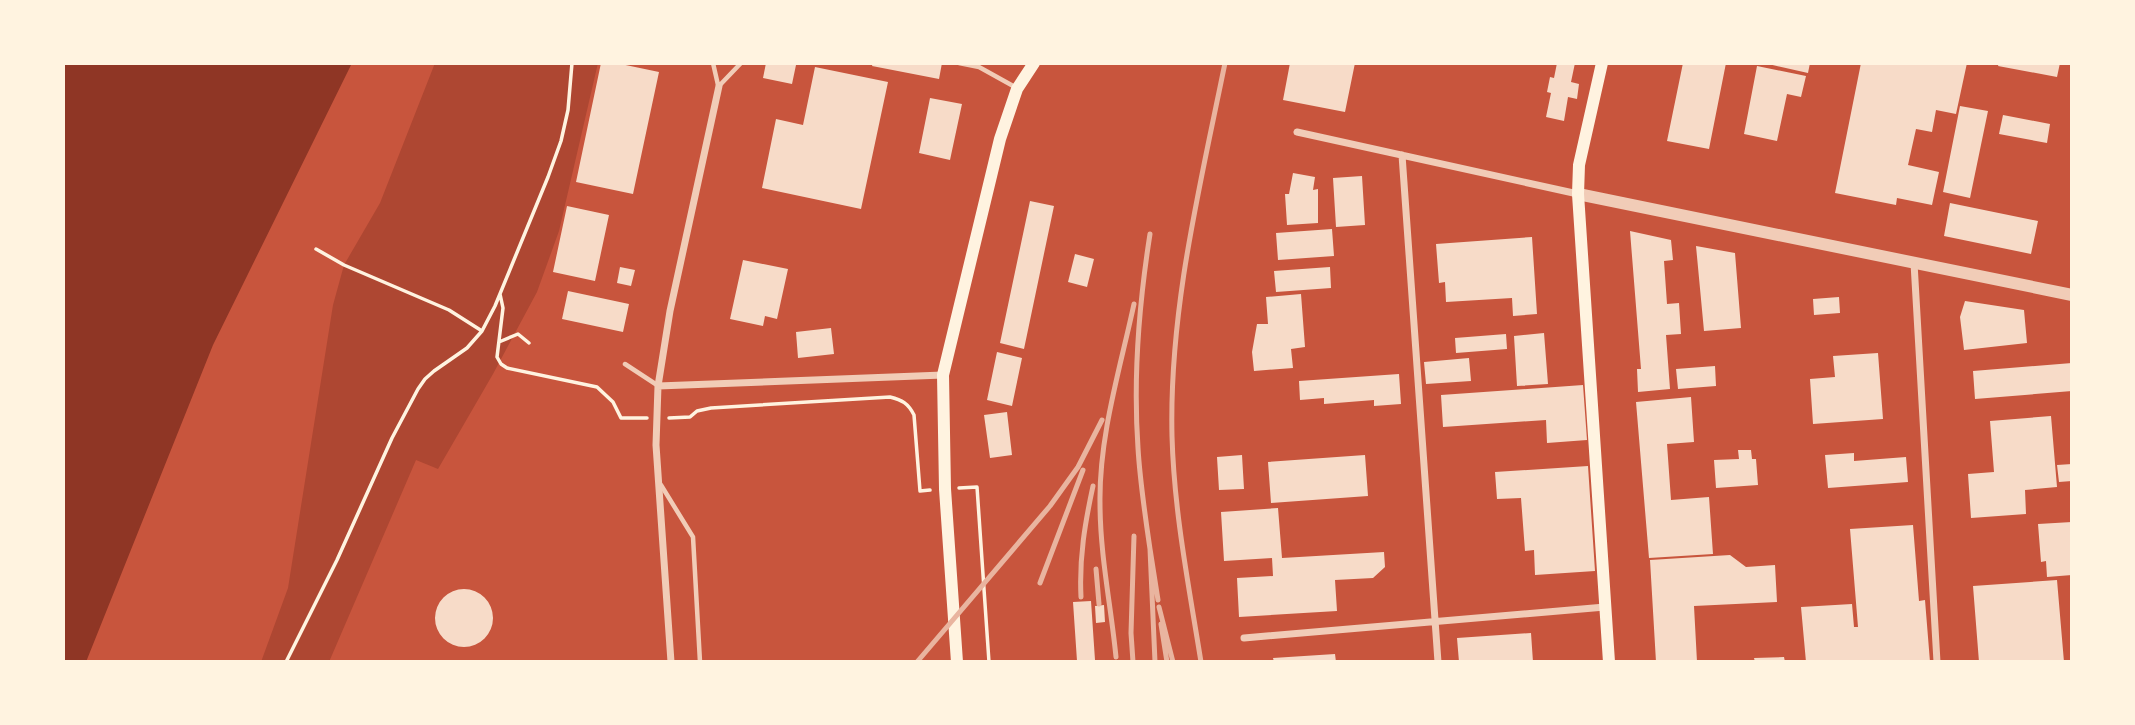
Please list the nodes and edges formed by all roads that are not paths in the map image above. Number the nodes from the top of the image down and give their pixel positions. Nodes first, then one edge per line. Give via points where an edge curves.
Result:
1 (713, 63) edge
2 (741, 63) edge
3 (958, 63) edge
4 (1034, 63) edge
5 (1602, 63) edge
6 (719, 86) junction
7 (1017, 89) junction
8 (1297, 132) dead end
9 (1402, 155) junction
10 (1578, 194) junction
11 (1914, 263) junction
12 (2072, 295) edge
13 (625, 364) dead end
14 (943, 375) junction
15 (658, 386) junction
16 (659, 481) junction
17 (1605, 607) junction
18 (1435, 621) junction
19 (1244, 638) dead end
20 (700, 661) edge
21 (671, 662) edge
22 (957, 662) edge
23 (1438, 662) edge
24 (1609, 662) edge
25 (1937, 662) edge

1 - 6 lane
2 - 6 lane
3 - 7 lane via 979,67
4 - 7 main road
5 - 10 main road via 1579,165
6 - 15 street
7 - 14 main road via 1000,139
8 - 9 street
9 - 10 street
9 - 18 street
10 - 11 street
10 - 17 main road
11 - 12 street
11 - 25 street
13 - 15 lane
14 - 15 street
14 - 22 main road via 944,482
15 - 16 street
16 - 20 lane via 693,537
16 - 21 street
17 - 18 street
17 - 24 main road
18 - 19 street
18 - 23 street

